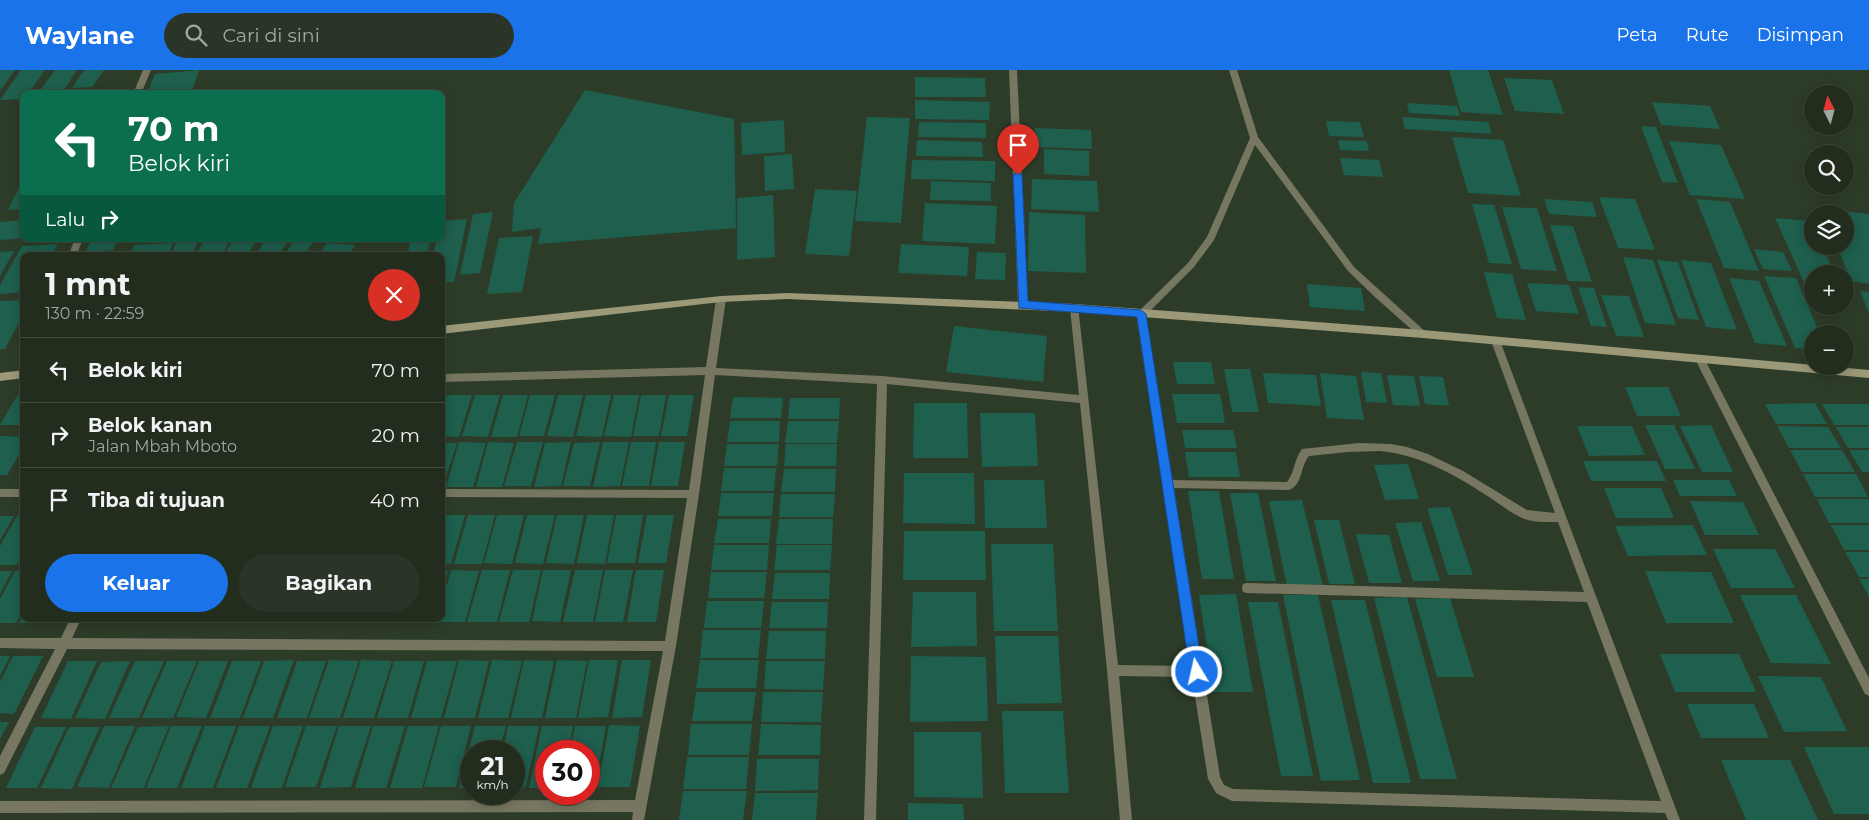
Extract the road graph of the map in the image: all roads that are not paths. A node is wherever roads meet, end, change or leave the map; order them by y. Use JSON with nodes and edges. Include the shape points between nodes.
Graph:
{"nodes":[{"id":1,"x":147,"y":70,"type":"edge"},
{"id":2,"x":1013,"y":70,"type":"edge"},
{"id":3,"x":1233,"y":70,"type":"edge"},
{"id":4,"x":139,"y":90,"type":"edge"},
{"id":5,"x":1254,"y":138,"type":"junction"},
{"id":6,"x":721,"y":299,"type":"junction"},
{"id":7,"x":1023,"y":305,"type":"junction"},
{"id":8,"x":1075,"y":308,"type":"junction"},
{"id":9,"x":1141,"y":314,"type":"junction"},
{"id":10,"x":445,"y":330,"type":"edge"},
{"id":11,"x":1423,"y":334,"type":"junction"},
{"id":12,"x":1496,"y":341,"type":"junction"},
{"id":13,"x":1701,"y":361,"type":"junction"},
{"id":14,"x":709,"y":371,"type":"junction"},
{"id":15,"x":20,"y":374,"type":"edge"},
{"id":16,"x":1869,"y":374,"type":"edge"},
{"id":17,"x":0,"y":377,"type":"edge"},
{"id":18,"x":445,"y":378,"type":"edge"},
{"id":19,"x":882,"y":380,"type":"junction"},
{"id":20,"x":1084,"y":399,"type":"junction"},
{"id":21,"x":1168,"y":484,"type":"junction"},
{"id":22,"x":0,"y":493,"type":"edge"},
{"id":23,"x":20,"y":493,"type":"edge"},
{"id":24,"x":445,"y":493,"type":"edge"},
{"id":25,"x":694,"y":494,"type":"junction"},
{"id":26,"x":1562,"y":518,"type":"junction"},
{"id":27,"x":1247,"y":588,"type":"dead end"},
{"id":28,"x":1591,"y":597,"type":"junction"},
{"id":29,"x":74,"y":622,"type":"edge"},
{"id":30,"x":0,"y":643,"type":"edge"},
{"id":31,"x":64,"y":643,"type":"junction"},
{"id":32,"x":670,"y":646,"type":"junction"},
{"id":33,"x":1113,"y":670,"type":"junction"},
{"id":34,"x":1197,"y":672,"type":"junction"},
{"id":35,"x":1869,"y":690,"type":"edge"},
{"id":36,"x":0,"y":769,"type":"edge"},
{"id":37,"x":640,"y":806,"type":"junction"},
{"id":38,"x":1668,"y":807,"type":"junction"},
{"id":39,"x":0,"y":808,"type":"edge"},
{"id":40,"x":638,"y":820,"type":"edge"},
{"id":41,"x":870,"y":820,"type":"edge"},
{"id":42,"x":1126,"y":820,"type":"edge"},
{"id":43,"x":1674,"y":820,"type":"edge"}],
"edges":[{"from":1,"to":4,"type":"street"},
{"from":2,"to":7,"type":"street"},
{"from":3,"to":5,"type":"street"},
{"from":5,"to":9,"type":"street","via":[[1211,238],[1191,266]]},
{"from":5,"to":11,"type":"street","via":[[1352,268]]},
{"from":6,"to":7,"type":"street","via":[[787,296]]},
{"from":6,"to":10,"type":"street"},
{"from":6,"to":14,"type":"street"},
{"from":7,"to":8,"type":"street"},
{"from":8,"to":9,"type":"street"},
{"from":8,"to":20,"type":"street"},
{"from":9,"to":11,"type":"street"},
{"from":9,"to":21,"type":"street"},
{"from":11,"to":12,"type":"street"},
{"from":12,"to":13,"type":"street"},
{"from":12,"to":26,"type":"street"},
{"from":13,"to":16,"type":"street"},
{"from":13,"to":35,"type":"street"},
{"from":14,"to":18,"type":"street"},
{"from":14,"to":19,"type":"street"},
{"from":14,"to":25,"type":"street"},
{"from":15,"to":17,"type":"street"},
{"from":19,"to":20,"type":"street"},
{"from":19,"to":41,"type":"street"},
{"from":20,"to":33,"type":"street"},
{"from":21,"to":26,"type":"street","via":[[1289,486],[1294,482],[1306,452],[1353,446],[1393,448],[1426,458],[1452,471],[1524,514]]},
{"from":21,"to":34,"type":"street"},
{"from":22,"to":23,"type":"street"},
{"from":24,"to":25,"type":"street"},
{"from":25,"to":32,"type":"street"},
{"from":26,"to":28,"type":"street"},
{"from":27,"to":28,"type":"street"},
{"from":28,"to":38,"type":"street"},
{"from":29,"to":31,"type":"street"},
{"from":30,"to":31,"type":"street"},
{"from":31,"to":32,"type":"street"},
{"from":31,"to":36,"type":"street"},
{"from":32,"to":37,"type":"street"},
{"from":33,"to":34,"type":"street"},
{"from":33,"to":42,"type":"street"},
{"from":34,"to":38,"type":"street","via":[[1214,780],[1220,789],[1232,795]]},
{"from":37,"to":39,"type":"street"},
{"from":37,"to":40,"type":"street"},
{"from":38,"to":43,"type":"street"}]}
